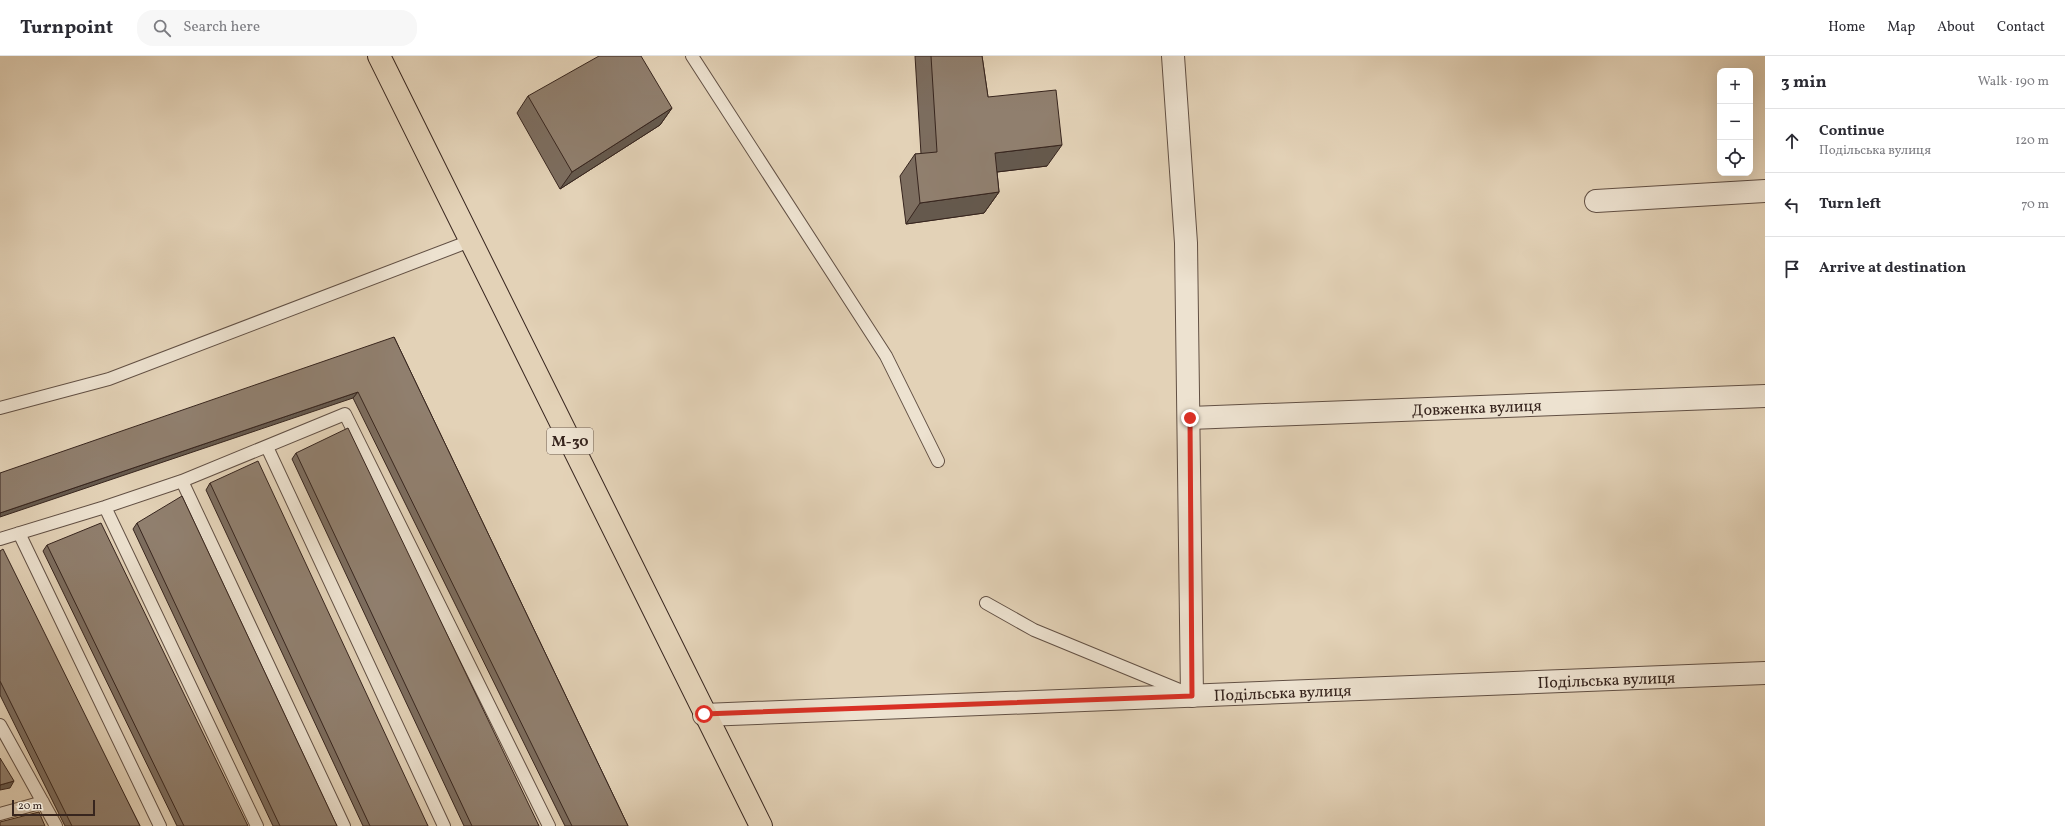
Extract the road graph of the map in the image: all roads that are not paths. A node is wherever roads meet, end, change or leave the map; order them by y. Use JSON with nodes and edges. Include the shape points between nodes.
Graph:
{"nodes":[{"id":1,"x":379,"y":56,"type":"edge"},
{"id":2,"x":692,"y":56,"type":"edge"},
{"id":3,"x":1174,"y":56,"type":"edge"},
{"id":4,"x":1765,"y":191,"type":"edge"},
{"id":5,"x":1596,"y":201,"type":"dead end"},
{"id":6,"x":470,"y":241,"type":"junction"},
{"id":7,"x":1765,"y":396,"type":"edge"},
{"id":8,"x":0,"y":408,"type":"edge"},
{"id":9,"x":1190,"y":418,"type":"junction"},
{"id":10,"x":266,"y":447,"type":"junction"},
{"id":11,"x":938,"y":461,"type":"dead end"},
{"id":12,"x":182,"y":481,"type":"junction"},
{"id":13,"x":106,"y":507,"type":"junction"},
{"id":14,"x":19,"y":533,"type":"junction"},
{"id":15,"x":0,"y":539,"type":"edge"},
{"id":16,"x":986,"y":604,"type":"dead end"},
{"id":17,"x":1765,"y":673,"type":"edge"},
{"id":18,"x":1192,"y":696,"type":"junction"},
{"id":19,"x":704,"y":714,"type":"junction"},
{"id":20,"x":0,"y":726,"type":"edge"},
{"id":21,"x":43,"y":802,"type":"junction"},
{"id":22,"x":0,"y":814,"type":"edge"},
{"id":23,"x":56,"y":826,"type":"edge"},
{"id":24,"x":160,"y":826,"type":"edge"},
{"id":25,"x":257,"y":826,"type":"edge"},
{"id":26,"x":344,"y":826,"type":"edge"},
{"id":27,"x":444,"y":826,"type":"edge"},
{"id":28,"x":549,"y":826,"type":"edge"},
{"id":29,"x":761,"y":826,"type":"edge"}],
"edges":[{"from":1,"to":6,"type":"highway","number":"М-30"},
{"from":2,"to":11,"type":"lane","via":[[886,356]]},
{"from":3,"to":9,"type":"street","via":[[1186,243]]},
{"from":4,"to":5,"type":"street"},
{"from":6,"to":8,"type":"lane","via":[[110,379]]},
{"from":6,"to":19,"type":"highway","number":"М-30"},
{"from":7,"to":9,"type":"street","name":"Довженка вулиця"},
{"from":9,"to":18,"type":"street"},
{"from":10,"to":12,"type":"lane"},
{"from":10,"to":27,"type":"lane"},
{"from":10,"to":28,"type":"lane","via":[[346,414]]},
{"from":12,"to":13,"type":"lane"},
{"from":12,"to":26,"type":"lane"},
{"from":13,"to":14,"type":"lane"},
{"from":13,"to":25,"type":"lane"},
{"from":14,"to":15,"type":"lane"},
{"from":14,"to":24,"type":"lane"},
{"from":16,"to":18,"type":"lane","via":[[1034,630]]},
{"from":17,"to":18,"type":"street","name":"Подільська вулиця"},
{"from":18,"to":19,"type":"street","name":"Подільська вулиця"},
{"from":19,"to":29,"type":"highway","number":"М-30"},
{"from":20,"to":21,"type":"lane"},
{"from":21,"to":22,"type":"lane"},
{"from":21,"to":23,"type":"lane"}]}
